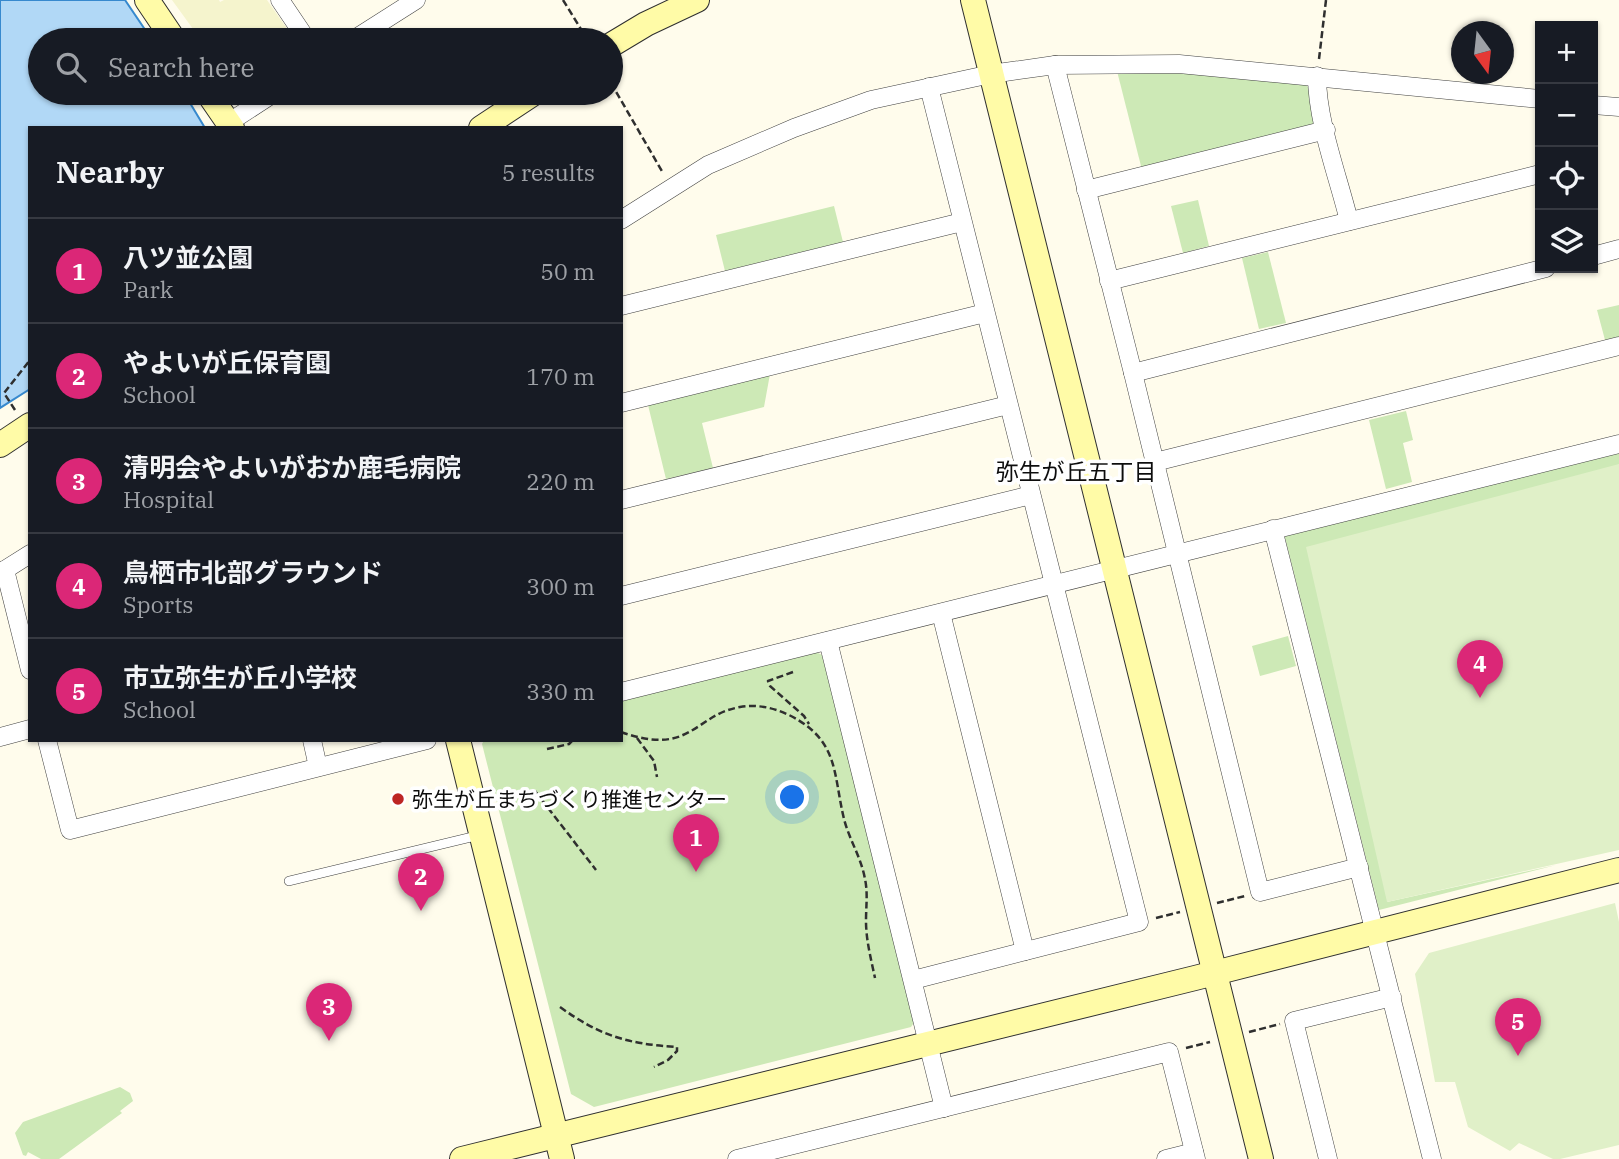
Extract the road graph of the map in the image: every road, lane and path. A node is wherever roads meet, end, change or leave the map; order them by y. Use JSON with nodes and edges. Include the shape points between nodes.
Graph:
{"nodes":[{"id":1,"x":147,"y":0,"type":"edge"},
{"id":2,"x":280,"y":0,"type":"edge"},
{"id":3,"x":416,"y":0,"type":"edge"},
{"id":4,"x":564,"y":0,"type":"edge"},
{"id":5,"x":697,"y":0,"type":"edge"},
{"id":6,"x":973,"y":0,"type":"edge"},
{"id":7,"x":1326,"y":0,"type":"edge"},
{"id":8,"x":166,"y":28,"type":"edge"},
{"id":9,"x":299,"y":28,"type":"edge"},
{"id":10,"x":373,"y":28,"type":"edge"},
{"id":11,"x":580,"y":28,"type":"edge"},
{"id":12,"x":623,"y":37,"type":"edge"},
{"id":13,"x":1055,"y":65,"type":"junction"},
{"id":14,"x":990,"y":74,"type":"junction"},
{"id":15,"x":1317,"y":76,"type":"junction"},
{"id":16,"x":929,"y":87,"type":"junction"},
{"id":17,"x":1535,"y":98,"type":"edge"},
{"id":18,"x":216,"y":105,"type":"edge"},
{"id":19,"x":258,"y":105,"type":"edge"},
{"id":20,"x":516,"y":105,"type":"edge"},
{"id":21,"x":623,"y":105,"type":"edge"},
{"id":22,"x":1598,"y":105,"type":"edge"},
{"id":23,"x":1619,"y":107,"type":"edge"},
{"id":24,"x":230,"y":125,"type":"edge"},
{"id":25,"x":484,"y":126,"type":"edge"},
{"id":26,"x":1326,"y":130,"type":"junction"},
{"id":27,"x":1535,"y":175,"type":"edge"},
{"id":28,"x":672,"y":188,"type":"junction"},
{"id":29,"x":1086,"y":190,"type":"junction"},
{"id":30,"x":623,"y":219,"type":"edge"},
{"id":31,"x":1349,"y":221,"type":"junction"},
{"id":32,"x":962,"y":222,"type":"junction"},
{"id":33,"x":1619,"y":249,"type":"edge"},
{"id":34,"x":1598,"y":255,"type":"edge"},
{"id":35,"x":1535,"y":271,"type":"edge"},
{"id":36,"x":1109,"y":281,"type":"junction"},
{"id":37,"x":623,"y":306,"type":"edge"},
{"id":38,"x":985,"y":313,"type":"junction"},
{"id":39,"x":1619,"y":346,"type":"edge"},
{"id":40,"x":28,"y":362,"type":"edge"},
{"id":41,"x":1133,"y":373,"type":"junction"},
{"id":42,"x":2,"y":394,"type":"edge"},
{"id":43,"x":623,"y":403,"type":"edge"},
{"id":44,"x":1008,"y":405,"type":"junction"},
{"id":45,"x":22,"y":417,"type":"edge"},
{"id":46,"x":1619,"y":444,"type":"edge"},
{"id":47,"x":0,"y":445,"type":"edge"},
{"id":48,"x":1155,"y":462,"type":"junction"},
{"id":49,"x":1031,"y":495,"type":"junction"},
{"id":50,"x":623,"y":500,"type":"edge"},
{"id":51,"x":1273,"y":529,"type":"junction"},
{"id":52,"x":1177,"y":554,"type":"junction"},
{"id":53,"x":28,"y":555,"type":"edge"},
{"id":54,"x":1116,"y":570,"type":"junction"},
{"id":55,"x":2,"y":572,"type":"edge"},
{"id":56,"x":1053,"y":586,"type":"junction"},
{"id":57,"x":623,"y":596,"type":"edge"},
{"id":58,"x":941,"y":614,"type":"junction"},
{"id":59,"x":24,"y":619,"type":"edge"},
{"id":60,"x":828,"y":641,"type":"junction"},
{"id":61,"x":28,"y":653,"type":"edge"},
{"id":62,"x":793,"y":672,"type":"dead end"},
{"id":63,"x":623,"y":692,"type":"edge"},
{"id":64,"x":811,"y":727,"type":"junction"},
{"id":65,"x":28,"y":730,"type":"edge"},
{"id":66,"x":623,"y":733,"type":"edge"},
{"id":67,"x":0,"y":737,"type":"edge"},
{"id":68,"x":637,"y":738,"type":"junction"},
{"id":69,"x":48,"y":742,"type":"edge"},
{"id":70,"x":312,"y":742,"type":"edge"},
{"id":71,"x":419,"y":742,"type":"edge"},
{"id":72,"x":458,"y":742,"type":"edge"},
{"id":73,"x":571,"y":742,"type":"edge"},
{"id":74,"x":547,"y":749,"type":"dead end"},
{"id":75,"x":318,"y":768,"type":"junction"},
{"id":76,"x":657,"y":778,"type":"dead end"},
{"id":77,"x":535,"y":791,"type":"dead end"},
{"id":78,"x":481,"y":834,"type":"junction"},
{"id":79,"x":1359,"y":867,"type":"junction"},
{"id":80,"x":596,"y":870,"type":"dead end"},
{"id":81,"x":1619,"y":870,"type":"edge"},
{"id":82,"x":289,"y":881,"type":"dead end"},
{"id":83,"x":1376,"y":932,"type":"junction"},
{"id":84,"x":1025,"y":951,"type":"junction"},
{"id":85,"x":1215,"y":973,"type":"junction"},
{"id":86,"x":875,"y":978,"type":"dead end"},
{"id":87,"x":912,"y":980,"type":"junction"},
{"id":88,"x":1392,"y":996,"type":"junction"},
{"id":89,"x":560,"y":1007,"type":"dead end"},
{"id":90,"x":1294,"y":1021,"type":"junction"},
{"id":91,"x":1242,"y":1034,"type":"dead end"},
{"id":92,"x":1222,"y":1039,"type":"dead end"},
{"id":93,"x":929,"y":1044,"type":"junction"},
{"id":94,"x":1169,"y":1052,"type":"junction"},
{"id":95,"x":654,"y":1067,"type":"dead end"},
{"id":96,"x":944,"y":1108,"type":"junction"},
{"id":97,"x":559,"y":1147,"type":"edge"},
{"id":98,"x":1195,"y":1155,"type":"edge"},
{"id":99,"x":462,"y":1159,"type":"edge"},
{"id":100,"x":737,"y":1159,"type":"edge"},
{"id":101,"x":1166,"y":1159,"type":"edge"},
{"id":102,"x":1261,"y":1159,"type":"edge"},
{"id":103,"x":1328,"y":1159,"type":"edge"},
{"id":104,"x":1432,"y":1159,"type":"edge"}],
"edges":[{"from":1,"to":8,"type":"street"},
{"from":2,"to":9,"type":"street"},
{"from":3,"to":10,"type":"street"},
{"from":4,"to":11,"type":"path"},
{"from":5,"to":12,"type":"street"},
{"from":6,"to":14,"type":"street"},
{"from":7,"to":15,"type":"path"},
{"from":13,"to":14,"type":"street"},
{"from":13,"to":15,"type":"street","via":[[1180,64]]},
{"from":13,"to":29,"type":"street"},
{"from":14,"to":16,"type":"street"},
{"from":14,"to":54,"type":"street"},
{"from":15,"to":17,"type":"street"},
{"from":15,"to":26,"type":"street"},
{"from":16,"to":28,"type":"street","via":[[871,100],[794,128],[708,165]]},
{"from":16,"to":32,"type":"street"},
{"from":18,"to":24,"type":"street"},
{"from":19,"to":24,"type":"street"},
{"from":20,"to":25,"type":"street"},
{"from":21,"to":28,"type":"path"},
{"from":22,"to":23,"type":"street"},
{"from":26,"to":29,"type":"street"},
{"from":26,"to":31,"type":"street"},
{"from":27,"to":31,"type":"street"},
{"from":28,"to":30,"type":"street"},
{"from":29,"to":36,"type":"street"},
{"from":31,"to":36,"type":"street"},
{"from":32,"to":37,"type":"street"},
{"from":32,"to":38,"type":"street"},
{"from":33,"to":34,"type":"street"},
{"from":35,"to":41,"type":"street"},
{"from":36,"to":41,"type":"street"},
{"from":38,"to":43,"type":"street"},
{"from":38,"to":44,"type":"street"},
{"from":39,"to":48,"type":"street"},
{"from":40,"to":42,"type":"path"},
{"from":41,"to":48,"type":"street"},
{"from":42,"to":45,"type":"path"},
{"from":44,"to":49,"type":"street"},
{"from":44,"to":50,"type":"street"},
{"from":45,"to":47,"type":"street"},
{"from":46,"to":51,"type":"street"},
{"from":48,"to":52,"type":"street"},
{"from":49,"to":56,"type":"street"},
{"from":49,"to":57,"type":"street"},
{"from":51,"to":52,"type":"street"},
{"from":51,"to":79,"type":"street"},
{"from":52,"to":54,"type":"street"},
{"from":52,"to":79,"type":"street","via":[[1260,892]]},
{"from":53,"to":55,"type":"street"},
{"from":54,"to":56,"type":"street"},
{"from":54,"to":85,"type":"street"},
{"from":55,"to":59,"type":"street"},
{"from":56,"to":58,"type":"street"},
{"from":56,"to":84,"type":"street","via":[[1139,922]]},
{"from":58,"to":60,"type":"street"},
{"from":58,"to":84,"type":"street"},
{"from":59,"to":61,"type":"street"},
{"from":60,"to":63,"type":"street"},
{"from":60,"to":87,"type":"street"},
{"from":62,"to":64,"type":"path","via":[[768,681]]},
{"from":64,"to":68,"type":"path","via":[[775,709],[742,706],[710,717],[669,740]]},
{"from":64,"to":86,"type":"path","via":[[830,754],[846,826],[860,857]]},
{"from":65,"to":67,"type":"street"},
{"from":66,"to":68,"type":"path"},
{"from":68,"to":76,"type":"path","via":[[653,761]]},
{"from":69,"to":75,"type":"street","via":[[70,830]]},
{"from":70,"to":75,"type":"street"},
{"from":71,"to":75,"type":"street"},
{"from":72,"to":78,"type":"street"},
{"from":73,"to":74,"type":"path"},
{"from":77,"to":80,"type":"path"},
{"from":78,"to":82,"type":"lane"},
{"from":78,"to":97,"type":"street"},
{"from":79,"to":83,"type":"street"},
{"from":81,"to":83,"type":"street"},
{"from":83,"to":85,"type":"street"},
{"from":83,"to":88,"type":"street"},
{"from":84,"to":87,"type":"street"},
{"from":85,"to":93,"type":"street"},
{"from":85,"to":102,"type":"street"},
{"from":87,"to":93,"type":"street"},
{"from":88,"to":90,"type":"street"},
{"from":88,"to":104,"type":"street"},
{"from":89,"to":95,"type":"path","via":[[598,1032],[624,1042],[677,1047],[668,1060]]},
{"from":90,"to":91,"type":"path"},
{"from":90,"to":103,"type":"street"},
{"from":92,"to":94,"type":"path"},
{"from":93,"to":96,"type":"street"},
{"from":93,"to":97,"type":"street"},
{"from":94,"to":96,"type":"street"},
{"from":94,"to":98,"type":"street"},
{"from":96,"to":100,"type":"street"},
{"from":97,"to":99,"type":"street"},
{"from":98,"to":101,"type":"street"}]}
